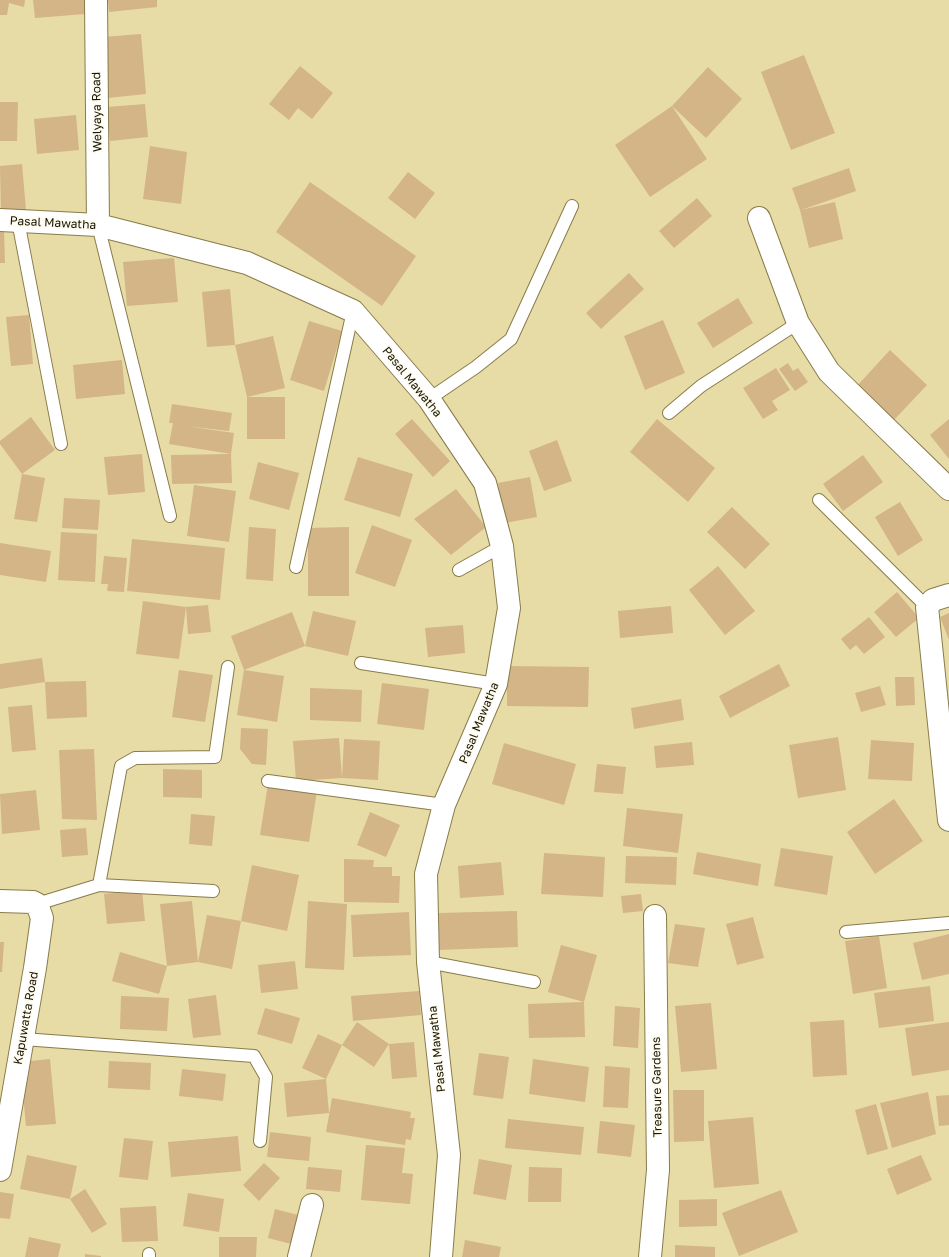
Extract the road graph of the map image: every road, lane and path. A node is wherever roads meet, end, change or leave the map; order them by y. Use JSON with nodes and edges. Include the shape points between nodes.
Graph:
{"nodes":[{"id":1,"x":96,"y":0,"type":"edge"},
{"id":2,"x":572,"y":206,"type":"dead end"},
{"id":3,"x":759,"y":218,"type":"dead end"},
{"id":4,"x":9,"y":220,"type":"edge"},
{"id":5,"x":98,"y":225,"type":"junction"},
{"id":6,"x":353,"y":311,"type":"junction"},
{"id":7,"x":798,"y":323,"type":"junction"},
{"id":8,"x":429,"y":399,"type":"junction"},
{"id":9,"x":669,"y":413,"type":"dead end"},
{"id":10,"x":61,"y":444,"type":"dead end"},
{"id":11,"x":949,"y":489,"type":"edge"},
{"id":12,"x":819,"y":500,"type":"dead end"},
{"id":13,"x":170,"y":516,"type":"dead end"},
{"id":14,"x":502,"y":546,"type":"junction"},
{"id":15,"x":296,"y":567,"type":"dead end"},
{"id":16,"x":459,"y":570,"type":"dead end"},
{"id":17,"x":949,"y":595,"type":"edge"},
{"id":18,"x":927,"y":607,"type":"junction"},
{"id":19,"x":361,"y":663,"type":"dead end"},
{"id":20,"x":228,"y":667,"type":"dead end"},
{"id":21,"x":496,"y":684,"type":"junction"},
{"id":22,"x":268,"y":781,"type":"dead end"},
{"id":23,"x":444,"y":805,"type":"junction"},
{"id":24,"x":949,"y":820,"type":"edge"},
{"id":25,"x":99,"y":885,"type":"junction"},
{"id":26,"x":213,"y":891,"type":"dead end"},
{"id":27,"x":0,"y":900,"type":"edge"},
{"id":28,"x":37,"y":904,"type":"junction"},
{"id":29,"x":655,"y":916,"type":"dead end"},
{"id":30,"x":949,"y":923,"type":"edge"},
{"id":31,"x":846,"y":932,"type":"dead end"},
{"id":32,"x":428,"y":962,"type":"junction"},
{"id":33,"x":534,"y":982,"type":"dead end"},
{"id":34,"x":23,"y":1039,"type":"junction"},
{"id":35,"x":260,"y":1141,"type":"dead end"},
{"id":36,"x":0,"y":1170,"type":"edge"},
{"id":37,"x":312,"y":1205,"type":"dead end"},
{"id":38,"x":299,"y":1257,"type":"edge"},
{"id":39,"x":441,"y":1257,"type":"edge"},
{"id":40,"x":650,"y":1257,"type":"edge"}],
"edges":[{"from":1,"to":5,"type":"street","name":"Welyaya Road"},
{"from":2,"to":8,"type":"lane","via":[[511,339]]},
{"from":3,"to":7,"type":"street"},
{"from":4,"to":5,"type":"street","name":"Pasal Mawatha"},
{"from":4,"to":10,"type":"lane"},
{"from":5,"to":6,"type":"street","name":"Pasal Mawatha","via":[[248,263]]},
{"from":5,"to":13,"type":"lane"},
{"from":6,"to":8,"type":"street","name":"Pasal Mawatha"},
{"from":6,"to":15,"type":"lane"},
{"from":7,"to":9,"type":"lane","via":[[701,386]]},
{"from":7,"to":11,"type":"street","via":[[829,372]]},
{"from":8,"to":14,"type":"street","name":"Pasal Mawatha","via":[[485,483]]},
{"from":12,"to":18,"type":"lane"},
{"from":14,"to":16,"type":"lane"},
{"from":14,"to":21,"type":"street","name":"Pasal Mawatha","via":[[508,608]]},
{"from":17,"to":18,"type":"street","via":[[932,600]]},
{"from":18,"to":24,"type":"street"},
{"from":19,"to":21,"type":"lane"},
{"from":20,"to":25,"type":"lane","via":[[215,757],[135,758],[121,766]]},
{"from":21,"to":23,"type":"street","name":"Pasal Mawatha"},
{"from":22,"to":23,"type":"lane"},
{"from":23,"to":32,"type":"street","name":"Pasal Mawatha","via":[[426,874]]},
{"from":25,"to":26,"type":"lane"},
{"from":25,"to":28,"type":"lane"},
{"from":27,"to":28,"type":"street"},
{"from":28,"to":34,"type":"street","name":"Kapuwatta Road","via":[[42,918]]},
{"from":29,"to":40,"type":"street","name":"Treasure Gardens","via":[[658,1170]]},
{"from":30,"to":31,"type":"lane"},
{"from":32,"to":33,"type":"lane"},
{"from":32,"to":39,"type":"street","name":"Pasal Mawatha","via":[[449,1155]]},
{"from":34,"to":35,"type":"lane","via":[[254,1056],[266,1077]]},
{"from":34,"to":36,"type":"street","name":"Kapuwatta Road"},
{"from":37,"to":38,"type":"street"}]}
